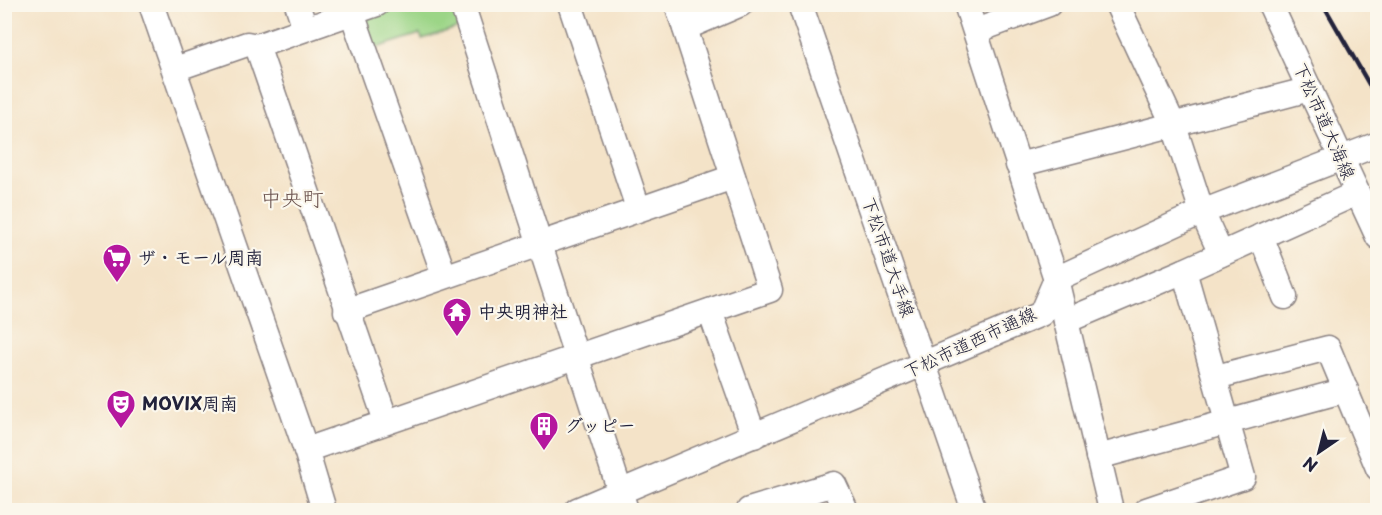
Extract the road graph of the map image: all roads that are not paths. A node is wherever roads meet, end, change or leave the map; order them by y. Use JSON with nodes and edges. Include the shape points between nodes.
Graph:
{"nodes":[{"id":1,"x":151,"y":4,"type":"edge"},
{"id":2,"x":297,"y":4,"type":"edge"},
{"id":3,"x":377,"y":4,"type":"edge"},
{"id":4,"x":462,"y":4,"type":"edge"},
{"id":5,"x":570,"y":4,"type":"edge"},
{"id":6,"x":677,"y":4,"type":"edge"},
{"id":7,"x":741,"y":4,"type":"edge"},
{"id":8,"x":800,"y":4,"type":"edge"},
{"id":9,"x":966,"y":4,"type":"edge"},
{"id":10,"x":1049,"y":4,"type":"edge"},
{"id":11,"x":1117,"y":4,"type":"edge"},
{"id":12,"x":1270,"y":4,"type":"edge"},
{"id":13,"x":352,"y":13,"type":"junction"},
{"id":14,"x":305,"y":28,"type":"junction"},
{"id":15,"x":685,"y":28,"type":"junction"},
{"id":16,"x":976,"y":31,"type":"junction"},
{"id":17,"x":257,"y":46,"type":"junction"},
{"id":18,"x":175,"y":69,"type":"junction"},
{"id":19,"x":1310,"y":89,"type":"junction"},
{"id":20,"x":1174,"y":126,"type":"junction"},
{"id":21,"x":1377,"y":144,"type":"edge"},
{"id":22,"x":1340,"y":157,"type":"junction"},
{"id":23,"x":1018,"y":165,"type":"junction"},
{"id":24,"x":733,"y":177,"type":"junction"},
{"id":25,"x":1357,"y":193,"type":"junction"},
{"id":26,"x":638,"y":208,"type":"junction"},
{"id":27,"x":1202,"y":212,"type":"junction"},
{"id":28,"x":1261,"y":236,"type":"junction"},
{"id":29,"x":1377,"y":237,"type":"edge"},
{"id":30,"x":541,"y":243,"type":"junction"},
{"id":31,"x":1221,"y":254,"type":"junction"},
{"id":32,"x":1185,"y":271,"type":"junction"},
{"id":33,"x":444,"y":274,"type":"junction"},
{"id":34,"x":1056,"y":279,"type":"junction"},
{"id":35,"x":1285,"y":297,"type":"dead end"},
{"id":36,"x":346,"y":310,"type":"junction"},
{"id":37,"x":710,"y":311,"type":"junction"},
{"id":38,"x":1066,"y":321,"type":"junction"},
{"id":39,"x":575,"y":355,"type":"junction"},
{"id":40,"x":926,"y":365,"type":"junction"},
{"id":41,"x":1216,"y":377,"type":"junction"},
{"id":42,"x":1346,"y":390,"type":"junction"},
{"id":43,"x":1228,"y":420,"type":"junction"},
{"id":44,"x":386,"y":421,"type":"junction"},
{"id":45,"x":754,"y":436,"type":"junction"},
{"id":46,"x":306,"y":450,"type":"junction"},
{"id":47,"x":1098,"y":457,"type":"junction"},
{"id":48,"x":1377,"y":468,"type":"edge"},
{"id":49,"x":623,"y":502,"type":"edge"},
{"id":50,"x":324,"y":510,"type":"edge"},
{"id":51,"x":577,"y":510,"type":"edge"},
{"id":52,"x":749,"y":510,"type":"edge"},
{"id":53,"x":846,"y":510,"type":"edge"},
{"id":54,"x":974,"y":510,"type":"edge"},
{"id":55,"x":1111,"y":510,"type":"edge"},
{"id":56,"x":1146,"y":510,"type":"edge"}],
"edges":[{"from":1,"to":18,"type":"street"},
{"from":2,"to":14,"type":"street"},
{"from":3,"to":13,"type":"street"},
{"from":4,"to":30,"type":"street"},
{"from":5,"to":26,"type":"street"},
{"from":6,"to":15,"type":"street"},
{"from":7,"to":15,"type":"street"},
{"from":8,"to":40,"type":"street","name":"下松市道大手線"},
{"from":9,"to":16,"type":"street"},
{"from":10,"to":16,"type":"street"},
{"from":11,"to":20,"type":"street"},
{"from":12,"to":19,"type":"street","name":"下松市道大海線"},
{"from":13,"to":14,"type":"street"},
{"from":13,"to":33,"type":"street"},
{"from":14,"to":17,"type":"street"},
{"from":15,"to":24,"type":"street"},
{"from":16,"to":23,"type":"street"},
{"from":17,"to":18,"type":"street","via":[[248,44]]},
{"from":17,"to":36,"type":"street"},
{"from":18,"to":46,"type":"street"},
{"from":19,"to":20,"type":"street"},
{"from":19,"to":22,"type":"street","name":"下松市道大海線"},
{"from":20,"to":23,"type":"street"},
{"from":20,"to":27,"type":"street"},
{"from":21,"to":22,"type":"street"},
{"from":22,"to":25,"type":"street","name":"下松市道大海線"},
{"from":22,"to":27,"type":"street"},
{"from":23,"to":34,"type":"street"},
{"from":24,"to":26,"type":"street"},
{"from":24,"to":37,"type":"street","via":[[770,290]]},
{"from":25,"to":28,"type":"street"},
{"from":25,"to":29,"type":"street","name":"下松市道大海線"},
{"from":26,"to":30,"type":"street"},
{"from":27,"to":31,"type":"street"},
{"from":27,"to":34,"type":"street"},
{"from":28,"to":31,"type":"street"},
{"from":28,"to":35,"type":"street"},
{"from":30,"to":33,"type":"street"},
{"from":30,"to":39,"type":"street"},
{"from":31,"to":32,"type":"street"},
{"from":32,"to":38,"type":"street"},
{"from":32,"to":41,"type":"street"},
{"from":33,"to":36,"type":"street"},
{"from":34,"to":38,"type":"street"},
{"from":34,"to":40,"type":"street","name":"下松市道西市通線","via":[[1041,314]]},
{"from":36,"to":44,"type":"street"},
{"from":37,"to":39,"type":"street"},
{"from":37,"to":45,"type":"street"},
{"from":38,"to":47,"type":"street"},
{"from":39,"to":44,"type":"street"},
{"from":39,"to":49,"type":"street"},
{"from":40,"to":45,"type":"street","name":"下松市道西市通線"},
{"from":40,"to":54,"type":"street","name":"下松市道大手線"},
{"from":41,"to":42,"type":"street","via":[[1328,348]]},
{"from":41,"to":43,"type":"street"},
{"from":42,"to":43,"type":"street"},
{"from":42,"to":48,"type":"street"},
{"from":43,"to":47,"type":"street"},
{"from":43,"to":56,"type":"street","via":[[1243,477]]},
{"from":44,"to":46,"type":"street"},
{"from":45,"to":49,"type":"street","name":"下松市道西市通線"},
{"from":46,"to":50,"type":"street"},
{"from":47,"to":55,"type":"street"},
{"from":49,"to":51,"type":"street","name":"下松市道西市通線"},
{"from":52,"to":53,"type":"street","via":[[834,484]]}]}
